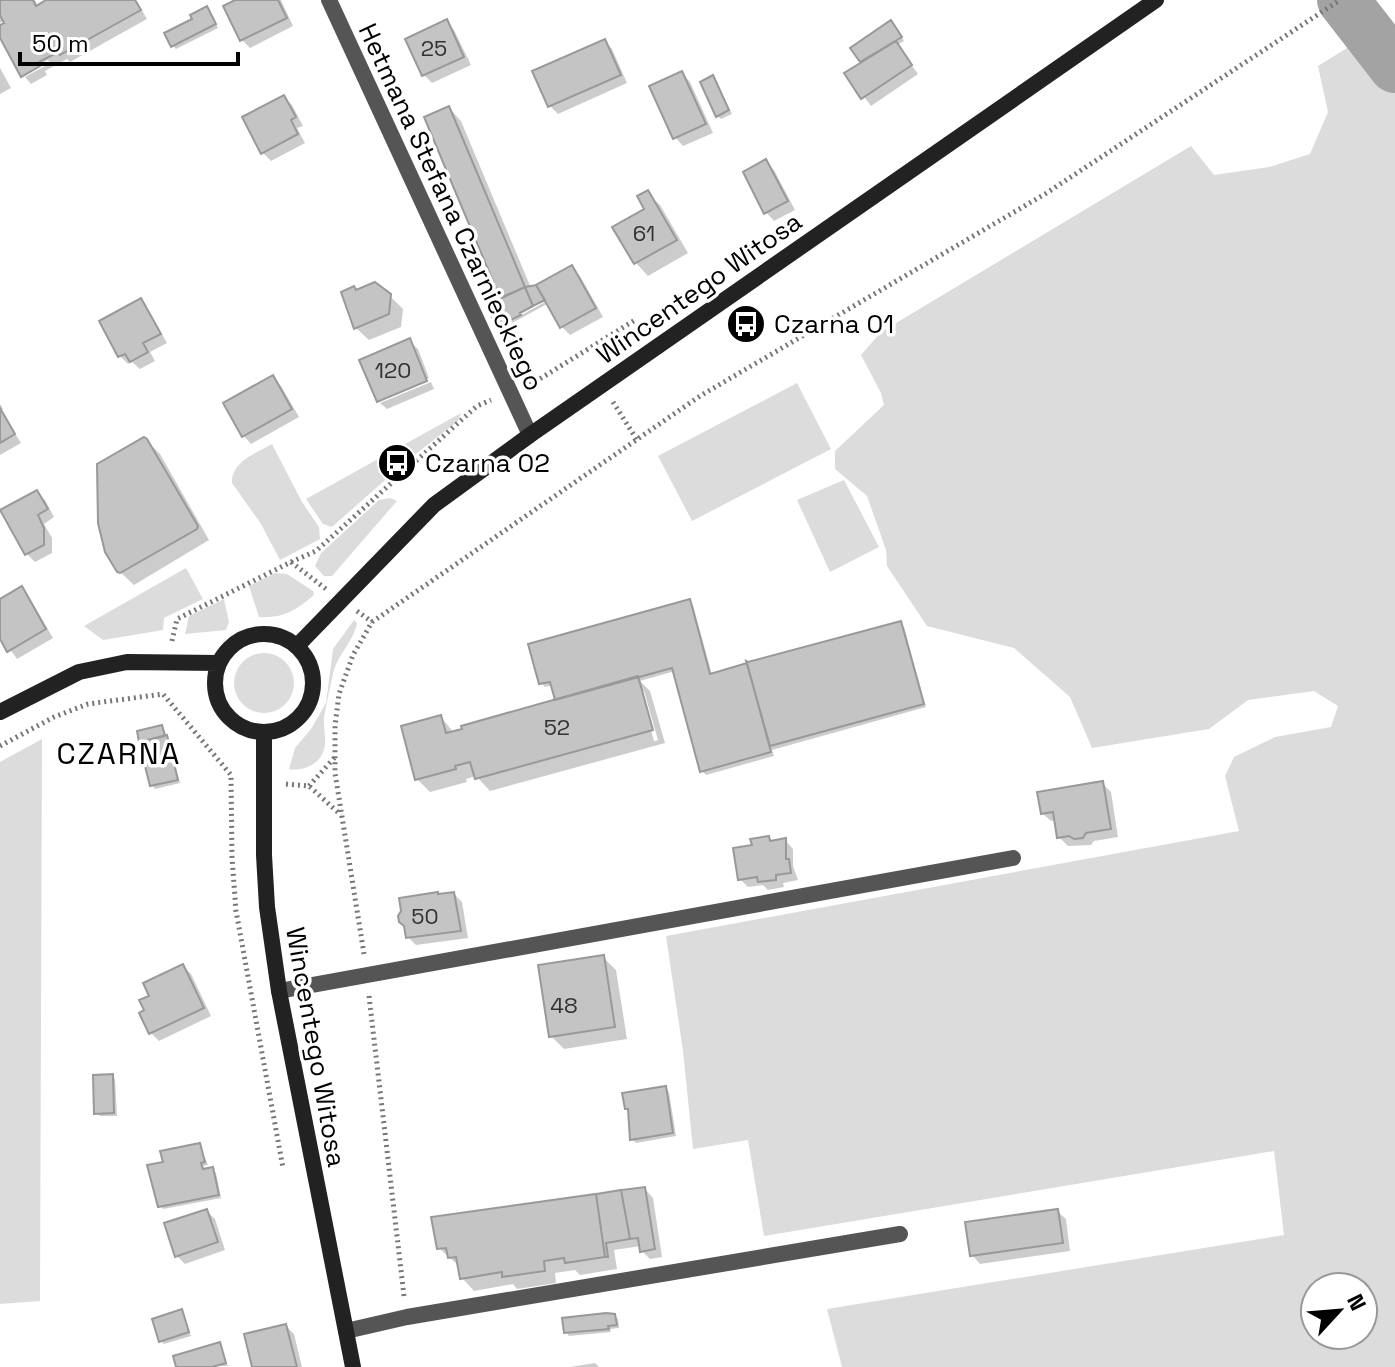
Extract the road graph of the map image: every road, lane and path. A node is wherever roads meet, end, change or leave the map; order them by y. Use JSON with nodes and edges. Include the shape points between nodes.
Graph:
{"nodes":[{"id":1,"x":329,"y":0,"type":"edge"},
{"id":2,"x":1156,"y":0,"type":"edge"},
{"id":3,"x":1340,"y":0,"type":"edge"},
{"id":4,"x":635,"y":320,"type":"dead end"},
{"id":5,"x":511,"y":392,"type":"junction"},
{"id":6,"x":530,"y":435,"type":"junction"},
{"id":7,"x":291,"y":562,"type":"junction"},
{"id":8,"x":342,"y":601,"type":"junction"},
{"id":9,"x":372,"y":622,"type":"junction"},
{"id":10,"x":297,"y":646,"type":"junction"},
{"id":11,"x":167,"y":662,"type":"junction"},
{"id":12,"x":219,"y":663,"type":"junction"},
{"id":13,"x":163,"y":694,"type":"junction"},
{"id":14,"x":0,"y":712,"type":"edge"},
{"id":15,"x":264,"y":733,"type":"junction"},
{"id":16,"x":0,"y":746,"type":"edge"},
{"id":17,"x":336,"y":756,"type":"junction"},
{"id":18,"x":266,"y":783,"type":"junction"},
{"id":19,"x":232,"y":785,"type":"junction"},
{"id":20,"x":309,"y":786,"type":"junction"},
{"id":21,"x":342,"y":815,"type":"junction"},
{"id":22,"x":1013,"y":858,"type":"dead end"},
{"id":23,"x":367,"y":974,"type":"junction"},
{"id":24,"x":279,"y":991,"type":"junction"},
{"id":25,"x":283,"y":1168,"type":"dead end"},
{"id":26,"x":900,"y":1234,"type":"dead end"},
{"id":27,"x":407,"y":1317,"type":"junction"},
{"id":28,"x":346,"y":1331,"type":"junction"},
{"id":29,"x":353,"y":1367,"type":"edge"}],
"edges":[{"from":1,"to":5,"type":"street","name":"Hetmana Stefana Czarnieckiego"},
{"from":2,"to":6,"type":"main road","name":"Wincentego Witosa"},
{"from":3,"to":9,"type":"path","via":[[1045,194],[700,396]]},
{"from":4,"to":5,"type":"path","via":[[538,382]]},
{"from":5,"to":6,"type":"street","name":"Hetmana Stefana Czarnieckiego"},
{"from":5,"to":7,"type":"path","via":[[477,406],[316,551]]},
{"from":6,"to":8,"type":"main road","name":"Wincentego Witosa","via":[[434,505]]},
{"from":7,"to":8,"type":"path"},
{"from":7,"to":11,"type":"path","via":[[177,619]]},
{"from":8,"to":9,"type":"path"},
{"from":8,"to":10,"type":"main road","name":"Wincentego Witosa"},
{"from":9,"to":17,"type":"path","via":[[339,694]]},
{"from":10,"to":12,"type":"main road","via":[[269,634],[253,635],[227,650]]},
{"from":10,"to":15,"type":"main road","via":[[307,660],[313,692],[296,721]]},
{"from":11,"to":12,"type":"main road"},
{"from":11,"to":13,"type":"path"},
{"from":11,"to":14,"type":"main road","via":[[127,662],[79,672]]},
{"from":12,"to":15,"type":"main road","via":[[215,687],[223,710],[248,730]]},
{"from":13,"to":16,"type":"path","via":[[88,704]]},
{"from":13,"to":19,"type":"path","via":[[231,775]]},
{"from":15,"to":18,"type":"main road","name":"Wincentego Witosa"},
{"from":17,"to":20,"type":"path"},
{"from":17,"to":21,"type":"path"},
{"from":18,"to":19,"type":"path"},
{"from":18,"to":20,"type":"path"},
{"from":18,"to":24,"type":"main road","name":"Wincentego Witosa","via":[[267,907]]},
{"from":19,"to":25,"type":"path","via":[[236,911]]},
{"from":20,"to":21,"type":"path"},
{"from":21,"to":23,"type":"path"},
{"from":22,"to":23,"type":"street"},
{"from":23,"to":24,"type":"street"},
{"from":23,"to":27,"type":"path"},
{"from":24,"to":28,"type":"main road","name":"Wincentego Witosa"},
{"from":26,"to":27,"type":"street"},
{"from":27,"to":28,"type":"street"},
{"from":28,"to":29,"type":"main road","name":"Wincentego Witosa"}]}
